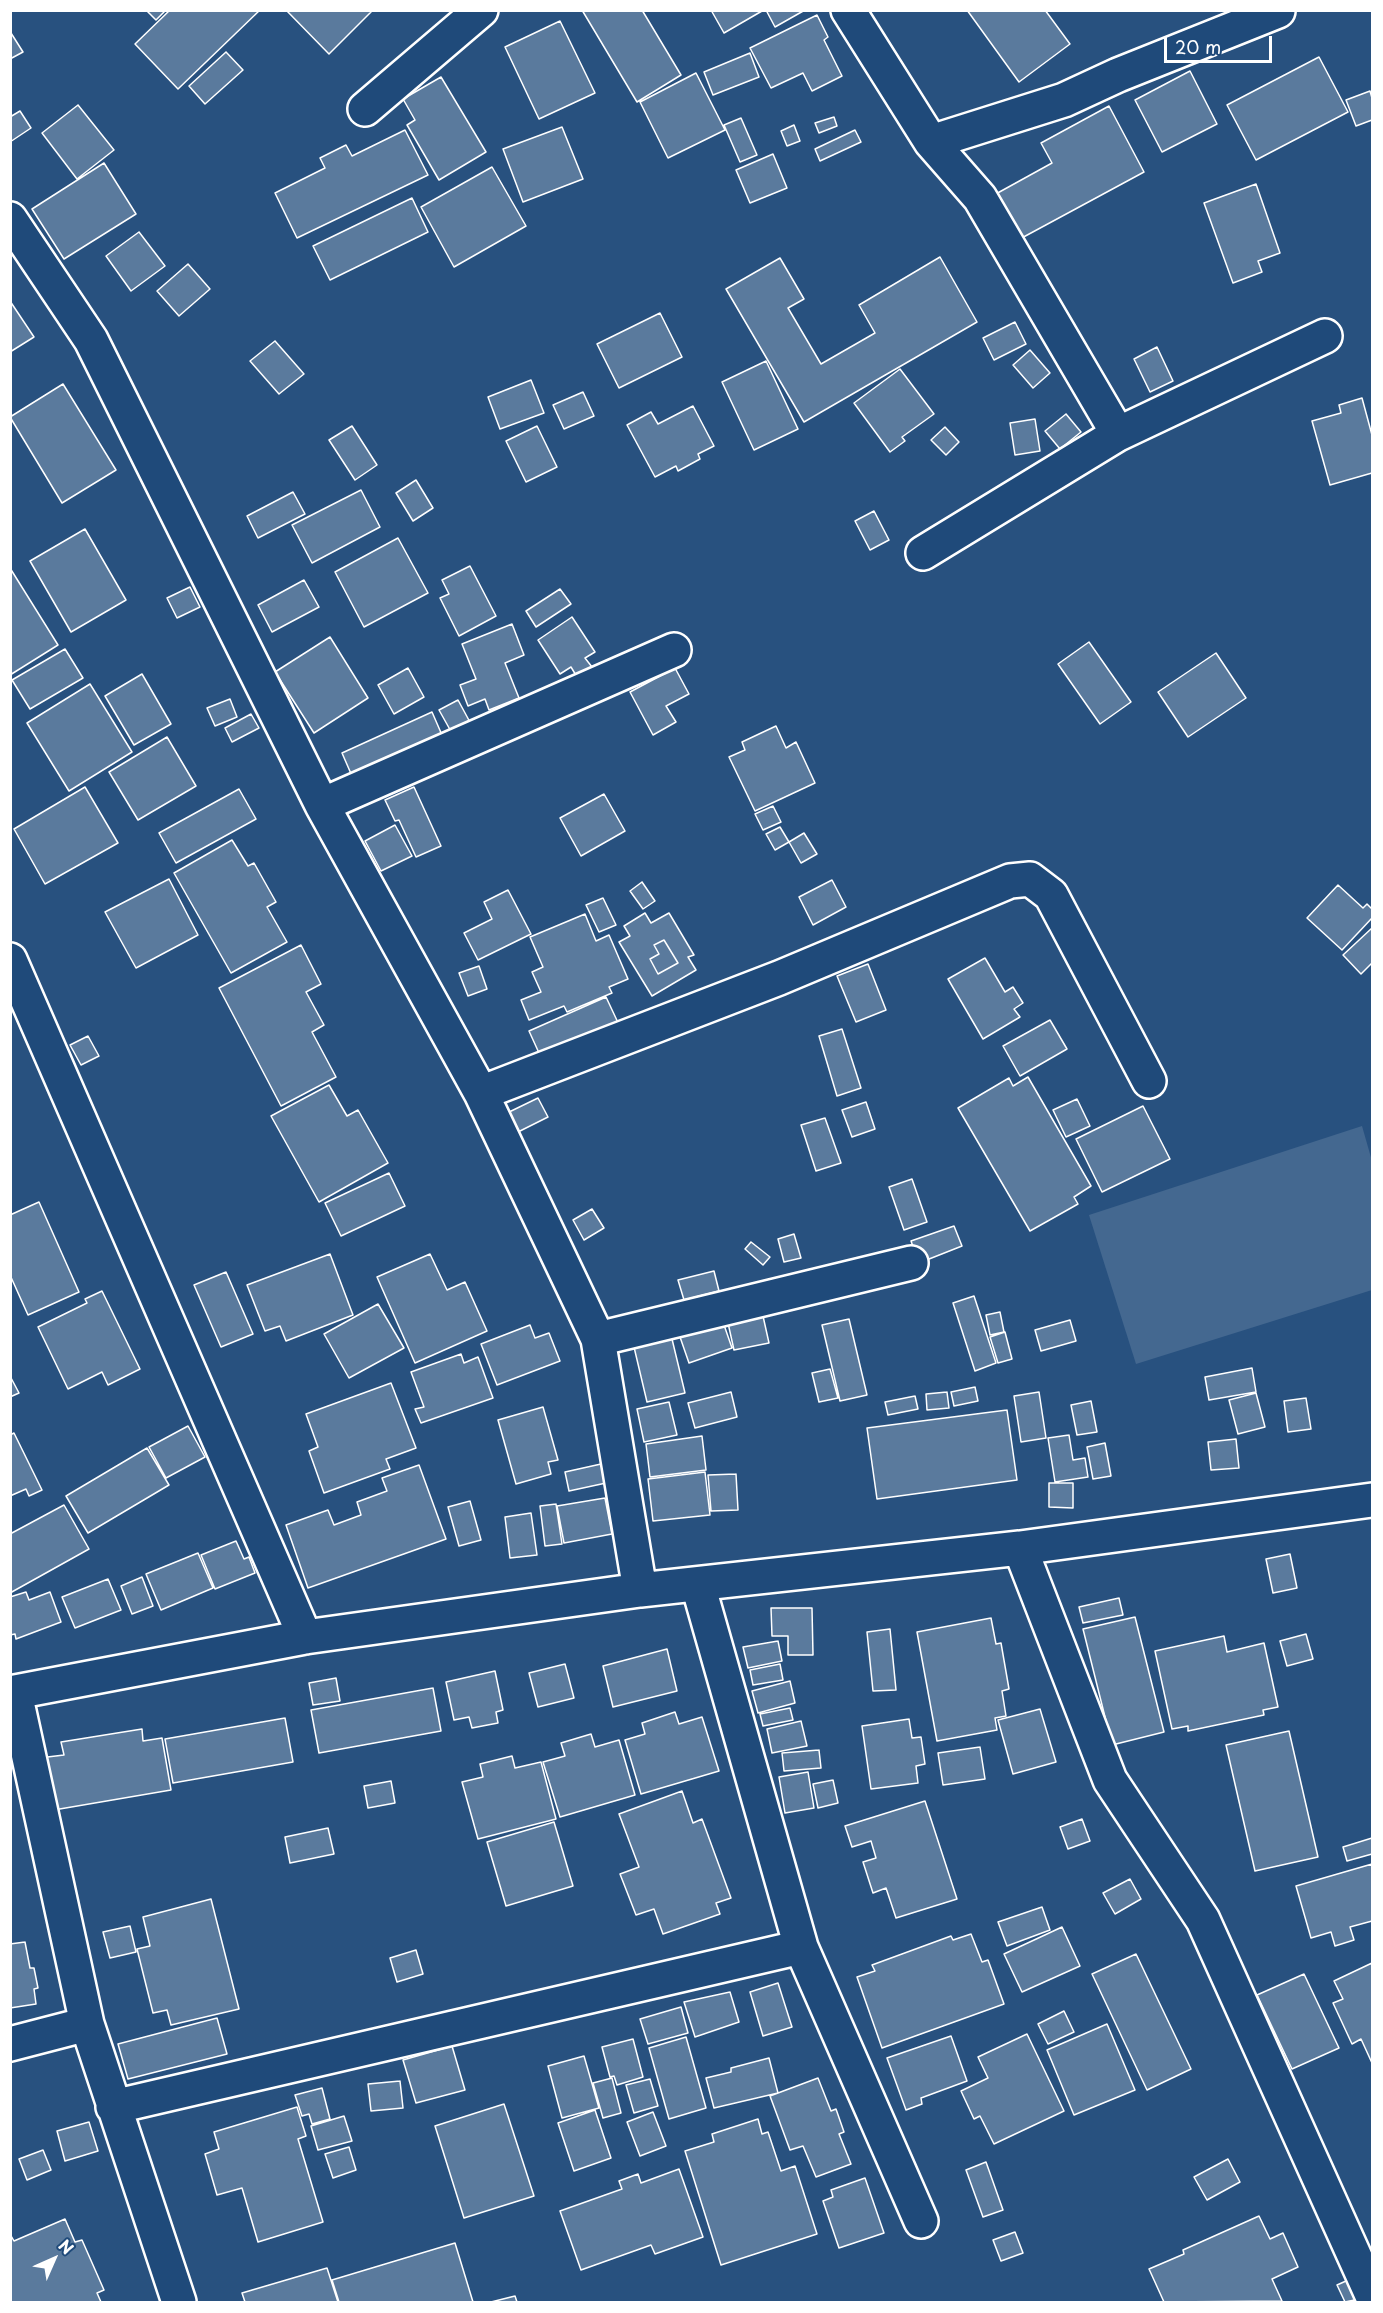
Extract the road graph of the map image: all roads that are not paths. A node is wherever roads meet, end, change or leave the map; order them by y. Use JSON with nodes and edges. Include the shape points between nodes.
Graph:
{"nodes":[{"id":1,"x":481,"y":10,"type":"edge"},
{"id":2,"x":848,"y":10,"type":"edge"},
{"id":3,"x":1278,"y":11,"type":"edge"},
{"id":4,"x":365,"y":110,"type":"dead end"},
{"id":5,"x":931,"y":142,"type":"junction"},
{"id":6,"x":10,"y":219,"type":"edge"},
{"id":7,"x":1325,"y":336,"type":"dead end"},
{"id":8,"x":1118,"y":434,"type":"junction"},
{"id":9,"x":923,"y":553,"type":"dead end"},
{"id":10,"x":674,"y":650,"type":"dead end"},
{"id":11,"x":322,"y":805,"type":"junction"},
{"id":12,"x":10,"y":960,"type":"edge"},
{"id":13,"x":1149,"y":1081,"type":"dead end"},
{"id":14,"x":481,"y":1093,"type":"junction"},
{"id":15,"x":911,"y":1263,"type":"dead end"},
{"id":16,"x":598,"y":1339,"type":"junction"},
{"id":17,"x":1372,"y":1500,"type":"edge"},
{"id":18,"x":1020,"y":1548,"type":"junction"},
{"id":19,"x":698,"y":1586,"type":"junction"},
{"id":20,"x":640,"y":1590,"type":"junction"},
{"id":21,"x":305,"y":1637,"type":"junction"},
{"id":22,"x":13,"y":1693,"type":"edge"},
{"id":23,"x":801,"y":1947,"type":"junction"},
{"id":24,"x":87,"y":2024,"type":"junction"},
{"id":25,"x":10,"y":2044,"type":"edge"},
{"id":26,"x":113,"y":2108,"type":"junction"},
{"id":27,"x":921,"y":2221,"type":"dead end"},
{"id":28,"x":1372,"y":2295,"type":"edge"},
{"id":29,"x":179,"y":2302,"type":"edge"}],
"edges":[{"from":1,"to":4,"type":"street"},
{"from":2,"to":5,"type":"street"},
{"from":3,"to":5,"type":"street","via":[[1064,100]]},
{"from":5,"to":8,"type":"street","via":[[980,198]]},
{"from":6,"to":11,"type":"street","via":[[92,340]]},
{"from":7,"to":8,"type":"street"},
{"from":8,"to":9,"type":"street"},
{"from":10,"to":11,"type":"street"},
{"from":11,"to":14,"type":"street"},
{"from":12,"to":21,"type":"street"},
{"from":13,"to":14,"type":"street","via":[[1051,895],[1030,879],[1010,881],[779,978]]},
{"from":14,"to":16,"type":"street"},
{"from":15,"to":16,"type":"street"},
{"from":16,"to":20,"type":"street"},
{"from":17,"to":18,"type":"street"},
{"from":18,"to":19,"type":"street"},
{"from":18,"to":28,"type":"street","via":[[1110,1780],[1203,1920]]},
{"from":19,"to":20,"type":"street"},
{"from":19,"to":23,"type":"street"},
{"from":20,"to":21,"type":"street"},
{"from":21,"to":22,"type":"street"},
{"from":22,"to":24,"type":"street"},
{"from":23,"to":26,"type":"street"},
{"from":23,"to":27,"type":"street"},
{"from":24,"to":25,"type":"street"},
{"from":24,"to":26,"type":"street"},
{"from":26,"to":29,"type":"street"}]}
